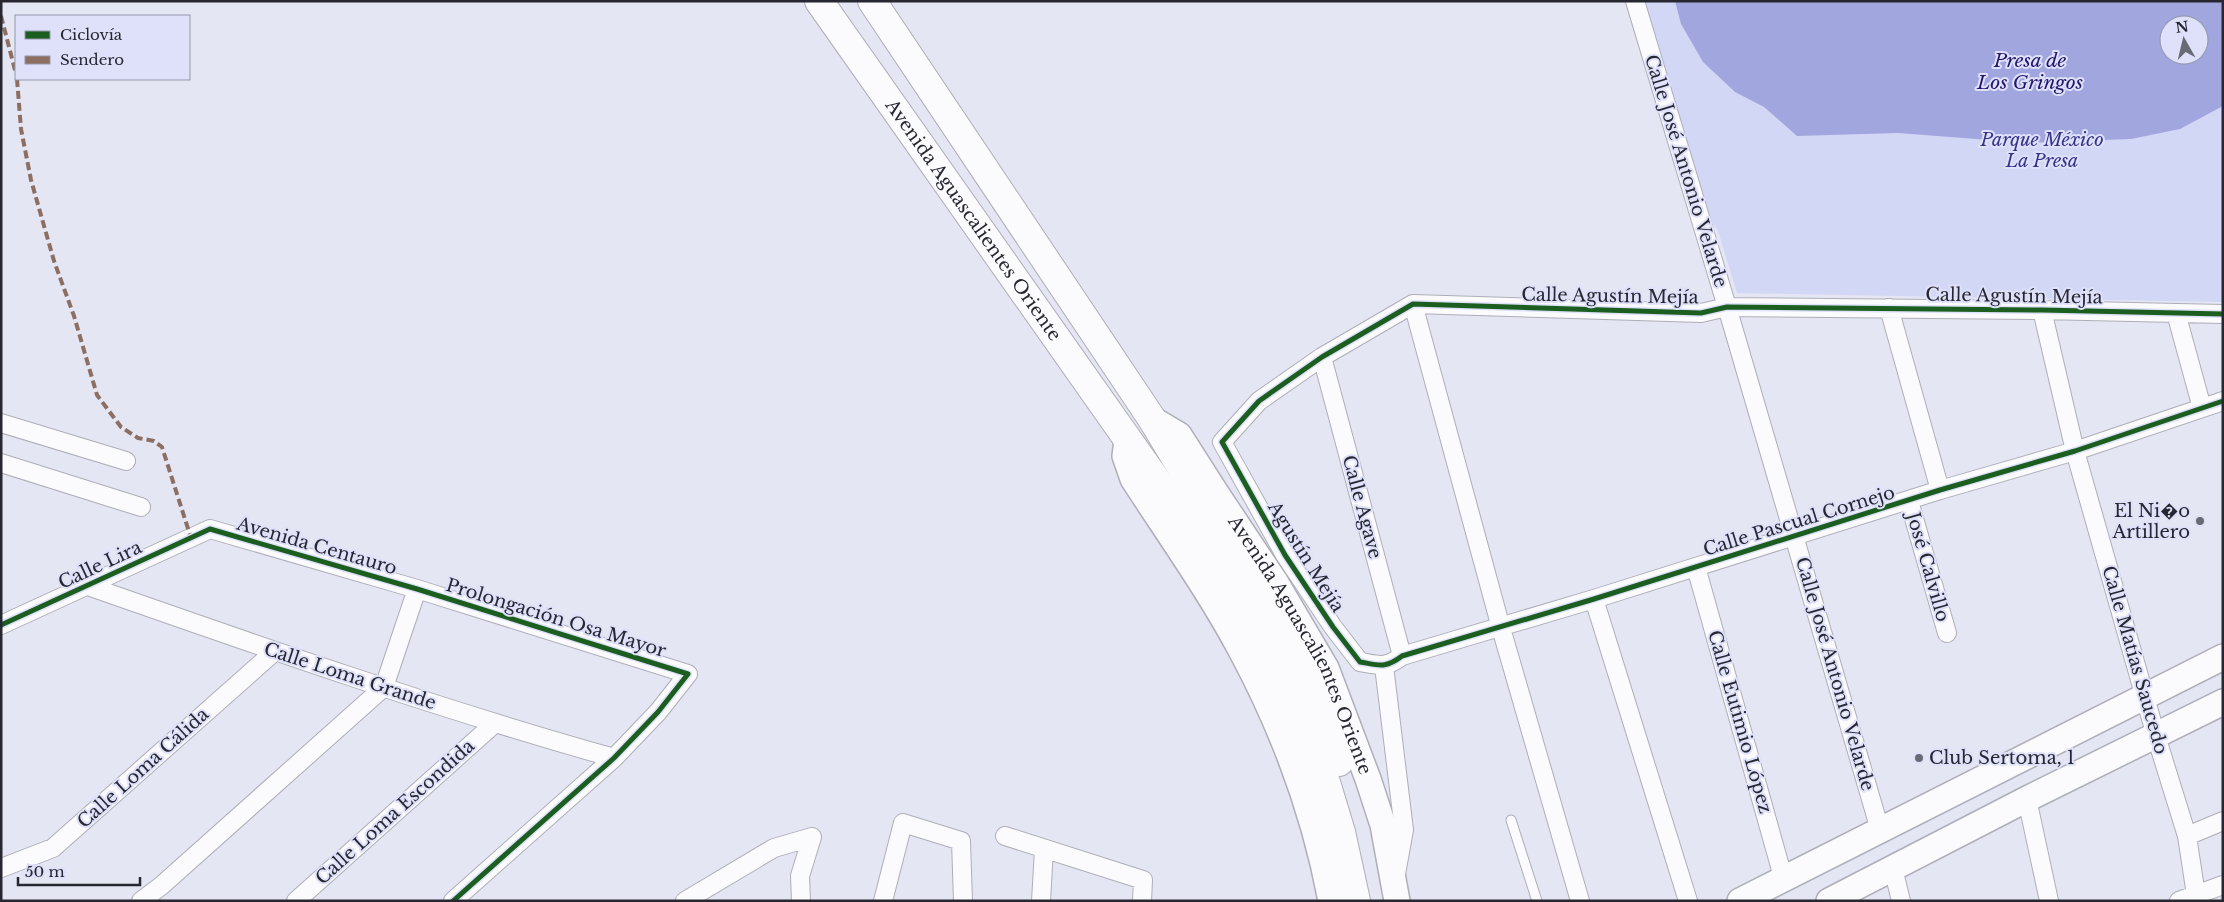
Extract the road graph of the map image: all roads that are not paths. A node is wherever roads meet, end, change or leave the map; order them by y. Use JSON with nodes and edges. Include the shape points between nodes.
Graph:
{"nodes":[{"id":1,"x":819,"y":1,"type":"edge"},
{"id":2,"x":872,"y":1,"type":"edge"},
{"id":3,"x":1635,"y":1,"type":"edge"},
{"id":4,"x":1413,"y":304,"type":"junction"},
{"id":5,"x":1728,"y":307,"type":"junction"},
{"id":6,"x":1889,"y":308,"type":"junction"},
{"id":7,"x":2042,"y":310,"type":"junction"},
{"id":8,"x":2176,"y":314,"type":"junction"},
{"id":9,"x":2223,"y":314,"type":"edge"},
{"id":10,"x":1322,"y":357,"type":"junction"},
{"id":11,"x":2223,"y":401,"type":"edge"},
{"id":12,"x":2202,"y":408,"type":"junction"},
{"id":13,"x":1,"y":423,"type":"edge"},
{"id":14,"x":1127,"y":440,"type":"junction"},
{"id":15,"x":2075,"y":451,"type":"junction"},
{"id":16,"x":126,"y":461,"type":"dead end"},
{"id":17,"x":1,"y":463,"type":"edge"},
{"id":18,"x":1940,"y":490,"type":"junction"},
{"id":19,"x":1909,"y":501,"type":"junction"},
{"id":20,"x":141,"y":507,"type":"dead end"},
{"id":21,"x":210,"y":529,"type":"joint"},
{"id":22,"x":1795,"y":537,"type":"junction"},
{"id":23,"x":1696,"y":567,"type":"junction"},
{"id":24,"x":88,"y":586,"type":"junction"},
{"id":25,"x":417,"y":589,"type":"junction"},
{"id":26,"x":1594,"y":599,"type":"junction"},
{"id":27,"x":1,"y":625,"type":"edge"},
{"id":28,"x":1501,"y":628,"type":"junction"},
{"id":29,"x":1946,"y":633,"type":"dead end"},
{"id":30,"x":275,"y":651,"type":"junction"},
{"id":31,"x":1402,"y":656,"type":"junction"},
{"id":32,"x":2223,"y":657,"type":"edge"},
{"id":33,"x":1384,"y":666,"type":"junction"},
{"id":34,"x":384,"y":687,"type":"junction"},
{"id":35,"x":2145,"y":695,"type":"junction"},
{"id":36,"x":2223,"y":702,"type":"edge"},
{"id":37,"x":494,"y":724,"type":"junction"},
{"id":38,"x":2156,"y":736,"type":"junction"},
{"id":39,"x":614,"y":758,"type":"junction"},
{"id":40,"x":2027,"y":799,"type":"junction"},
{"id":41,"x":1511,"y":820,"type":"dead end"},
{"id":42,"x":2223,"y":821,"type":"edge"},
{"id":43,"x":1880,"y":830,"type":"junction"},
{"id":44,"x":1005,"y":836,"type":"dead end"},
{"id":45,"x":2187,"y":836,"type":"junction"},
{"id":46,"x":1044,"y":849,"type":"junction"},
{"id":47,"x":1,"y":868,"type":"edge"},
{"id":48,"x":1893,"y":868,"type":"junction"},
{"id":49,"x":1783,"y":878,"type":"junction"},
{"id":50,"x":2223,"y":885,"type":"edge"},
{"id":51,"x":164,"y":893,"type":"edge"},
{"id":52,"x":1389,"y":895,"type":"edge"},
{"id":53,"x":2196,"y":895,"type":"junction"},
{"id":54,"x":142,"y":901,"type":"edge"},
{"id":55,"x":296,"y":901,"type":"edge"},
{"id":56,"x":453,"y":901,"type":"edge"},
{"id":57,"x":685,"y":901,"type":"edge"},
{"id":58,"x":801,"y":901,"type":"edge"},
{"id":59,"x":883,"y":901,"type":"edge"},
{"id":60,"x":963,"y":901,"type":"edge"},
{"id":61,"x":1041,"y":901,"type":"edge"},
{"id":62,"x":1142,"y":901,"type":"edge"},
{"id":63,"x":1331,"y":901,"type":"edge"},
{"id":64,"x":1356,"y":901,"type":"edge"},
{"id":65,"x":1537,"y":901,"type":"edge"},
{"id":66,"x":1580,"y":901,"type":"edge"},
{"id":67,"x":1688,"y":901,"type":"edge"},
{"id":68,"x":1740,"y":901,"type":"edge"},
{"id":69,"x":1829,"y":901,"type":"edge"},
{"id":70,"x":1901,"y":901,"type":"edge"},
{"id":71,"x":2049,"y":901,"type":"edge"},
{"id":72,"x":2179,"y":901,"type":"edge"}],
"edges":[{"from":1,"to":14,"type":"main road","name":"Avenida Aguascalientes Oriente"},
{"from":2,"to":52,"type":"main road","name":"Avenida Aguascalientes Oriente","via":[[1152,418],[1283,636],[1314,699],[1362,838]]},
{"from":3,"to":5,"type":"street","name":"Calle José Antonio Velarde"},
{"from":4,"to":5,"type":"street","name":"Calle Agustín Mejía","via":[[1702,313]]},
{"from":4,"to":10,"type":"street"},
{"from":4,"to":28,"type":"street"},
{"from":5,"to":6,"type":"street","name":"Calle Agustín Mejía"},
{"from":5,"to":22,"type":"street","name":"Calle José Antonio Velarde"},
{"from":6,"to":7,"type":"street","name":"Calle Agustín Mejía"},
{"from":6,"to":18,"type":"street"},
{"from":7,"to":8,"type":"street","name":"Calle Agustín Mejía"},
{"from":7,"to":15,"type":"street","name":"Calle Matías Saucedo"},
{"from":8,"to":9,"type":"street","name":"Calle Agustín Mejía"},
{"from":8,"to":12,"type":"street"},
{"from":10,"to":31,"type":"street","name":"Calle Agave"},
{"from":10,"to":33,"type":"street","name":"Agustín Mejía","via":[[1260,401],[1222,442],[1285,555],[1333,628],[1360,662]]},
{"from":11,"to":12,"type":"street","name":"Calle Pascual Cornejo"},
{"from":12,"to":15,"type":"street","name":"Calle Pascual Cornejo"},
{"from":13,"to":16,"type":"street"},
{"from":14,"to":63,"type":"main road","via":[[1125,456],[1133,479],[1216,608],[1263,694],[1307,809],[1325,868]]},
{"from":14,"to":64,"type":"main road","name":"Avenida Aguascalientes Oriente","via":[[1219,569],[1260,635],[1295,704],[1320,766]]},
{"from":15,"to":18,"type":"street","name":"Calle Pascual Cornejo"},
{"from":15,"to":35,"type":"street","name":"Calle Matías Saucedo"},
{"from":17,"to":20,"type":"street"},
{"from":18,"to":19,"type":"street","name":"Calle Pascual Cornejo"},
{"from":19,"to":22,"type":"street","name":"Calle Pascual Cornejo"},
{"from":19,"to":29,"type":"street","name":"José Calvillo"},
{"from":21,"to":24,"type":"street","name":"Calle Lira"},
{"from":21,"to":25,"type":"street","name":"Avenida Centauro"},
{"from":22,"to":23,"type":"street","name":"Calle Pascual Cornejo"},
{"from":22,"to":43,"type":"street","name":"Calle José Antonio Velarde"},
{"from":23,"to":26,"type":"street","name":"Calle Pascual Cornejo"},
{"from":23,"to":49,"type":"street","name":"Calle Eutimio López"},
{"from":24,"to":27,"type":"street","name":"Calle Lira"},
{"from":24,"to":30,"type":"street","name":"Calle Loma Grande"},
{"from":25,"to":34,"type":"street"},
{"from":25,"to":39,"type":"street","name":"Prolongación Osa Mayor","via":[[688,674],[658,712]]},
{"from":26,"to":28,"type":"street","name":"Calle Pascual Cornejo"},
{"from":26,"to":67,"type":"street"},
{"from":28,"to":31,"type":"street","name":"Calle Pascual Cornejo"},
{"from":28,"to":66,"type":"street"},
{"from":30,"to":34,"type":"street","name":"Calle Loma Grande"},
{"from":30,"to":47,"type":"street","name":"Calle Loma Cálida","via":[[53,848]]},
{"from":31,"to":33,"type":"street","name":"Calle Pascual Cornejo"},
{"from":32,"to":35,"type":"main road"},
{"from":33,"to":52,"type":"street","via":[[1404,830]]},
{"from":34,"to":37,"type":"street","name":"Calle Loma Grande"},
{"from":34,"to":51,"type":"street"},
{"from":35,"to":38,"type":"street","name":"Calle Matías Saucedo"},
{"from":35,"to":43,"type":"main road"},
{"from":36,"to":38,"type":"main road"},
{"from":37,"to":39,"type":"street","name":"Calle Loma Grande"},
{"from":37,"to":55,"type":"street","name":"Calle Loma Escondida"},
{"from":38,"to":40,"type":"main road"},
{"from":38,"to":45,"type":"street","name":"Calle Matías Saucedo"},
{"from":39,"to":56,"type":"street"},
{"from":40,"to":48,"type":"main road"},
{"from":40,"to":71,"type":"street"},
{"from":41,"to":65,"type":"lane"},
{"from":42,"to":45,"type":"street"},
{"from":43,"to":49,"type":"main road"},
{"from":44,"to":46,"type":"street"},
{"from":45,"to":53,"type":"street","name":"Calle Matías Saucedo"},
{"from":46,"to":61,"type":"street"},
{"from":46,"to":62,"type":"street","via":[[1143,880]]},
{"from":48,"to":69,"type":"main road"},
{"from":48,"to":70,"type":"street"},
{"from":49,"to":68,"type":"main road"},
{"from":50,"to":53,"type":"street"},
{"from":51,"to":54,"type":"street"},
{"from":53,"to":72,"type":"street"},
{"from":57,"to":58,"type":"street","via":[[774,848],[812,837],[800,876]]},
{"from":59,"to":60,"type":"street","via":[[903,823],[961,841]]}]}
